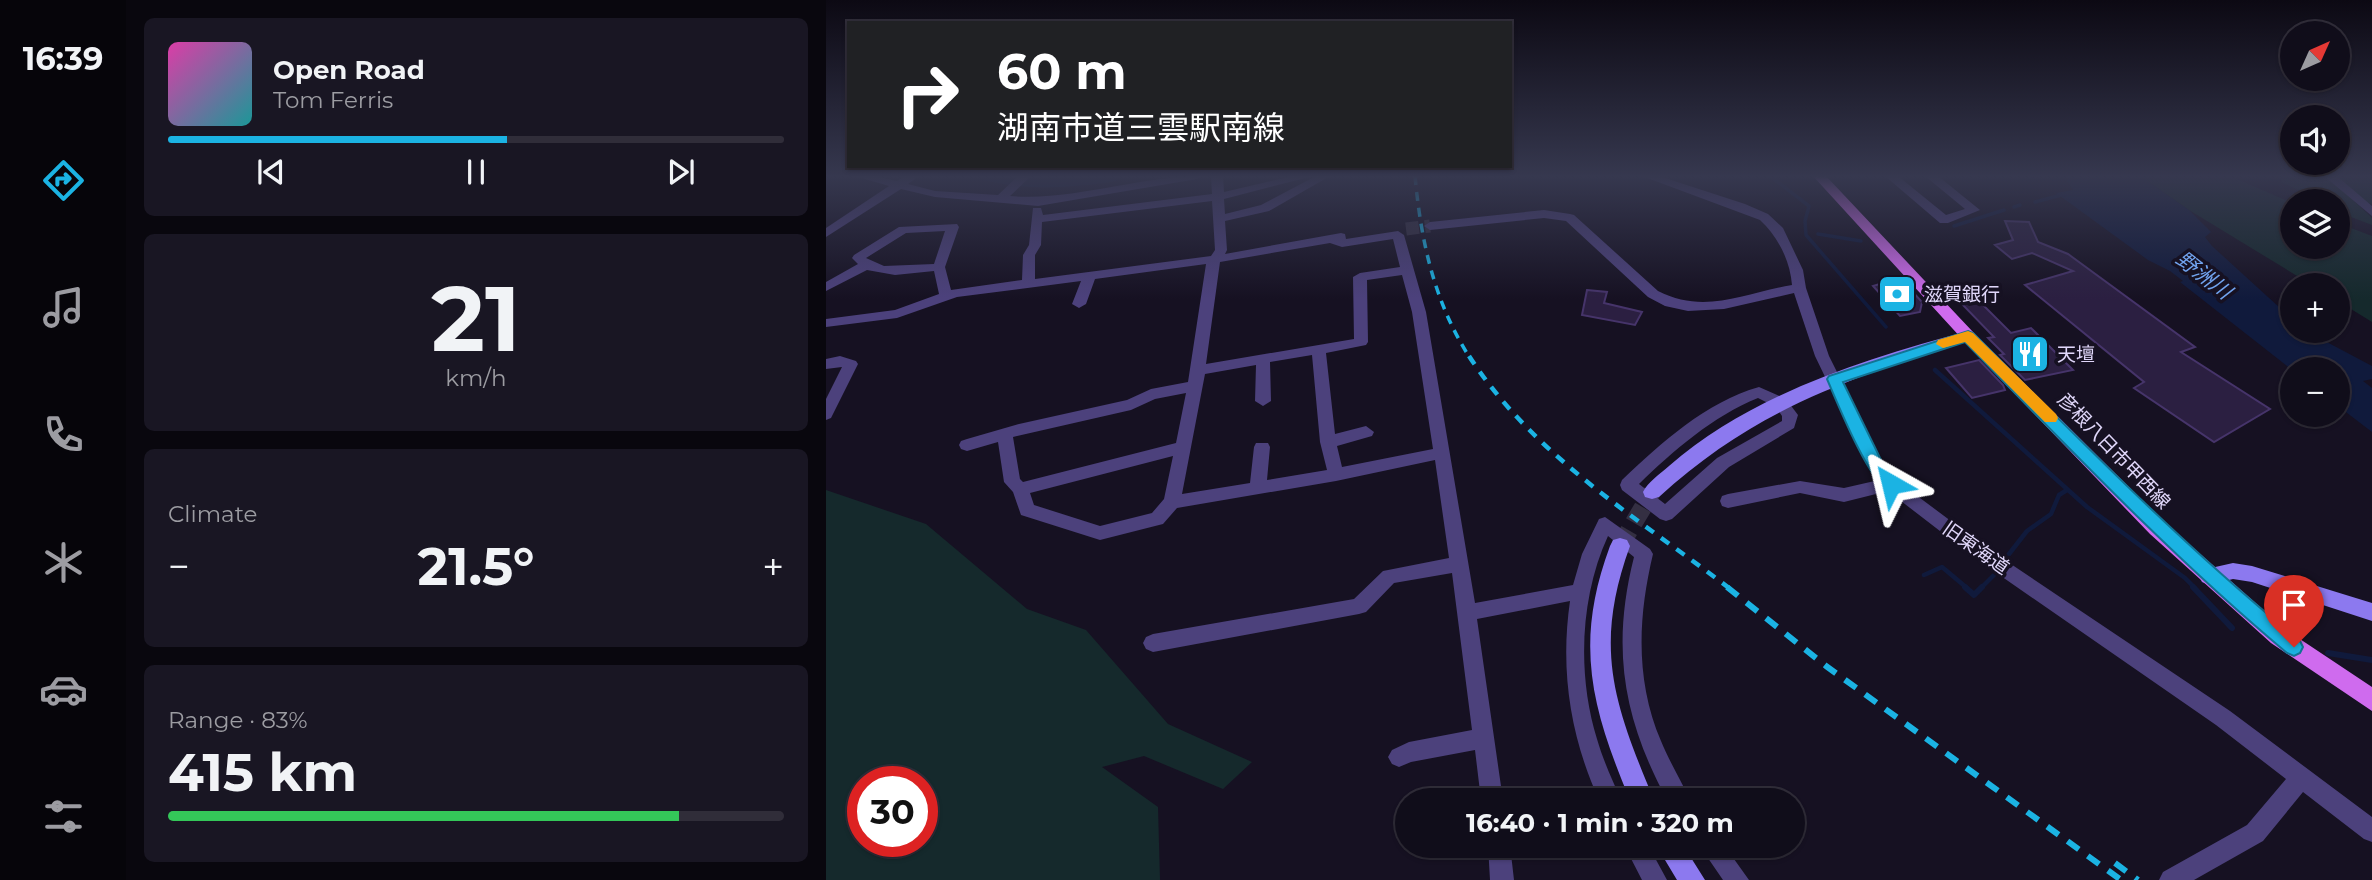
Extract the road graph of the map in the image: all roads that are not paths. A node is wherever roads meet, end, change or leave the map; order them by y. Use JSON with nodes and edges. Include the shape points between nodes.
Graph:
{"nodes":[{"id":1,"x":850,"y":217,"type":"edge"},
{"id":2,"x":1052,"y":217,"type":"edge"},
{"id":3,"x":1227,"y":217,"type":"edge"},
{"id":4,"x":1515,"y":217,"type":"edge"},
{"id":5,"x":1564,"y":217,"type":"edge"},
{"id":6,"x":1764,"y":217,"type":"edge"},
{"id":7,"x":1857,"y":217,"type":"edge"},
{"id":8,"x":1036,"y":219,"type":"joint"},
{"id":9,"x":1219,"y":219,"type":"joint"},
{"id":10,"x":842,"y":222,"type":"junction"},
{"id":11,"x":826,"y":225,"type":"edge"},
{"id":12,"x":1430,"y":226,"type":"tunnel mouth"},
{"id":13,"x":1406,"y":229,"type":"tunnel mouth"},
{"id":14,"x":826,"y":233,"type":"edge"},
{"id":15,"x":1332,"y":239,"type":"junction"},
{"id":16,"x":1217,"y":259,"type":"junction"},
{"id":17,"x":864,"y":266,"type":"junction"},
{"id":18,"x":939,"y":267,"type":"junction"},
{"id":19,"x":1407,"y":270,"type":"junction"},
{"id":20,"x":1089,"y":278,"type":"junction"},
{"id":21,"x":1028,"y":283,"type":"junction"},
{"id":22,"x":826,"y":287,"type":"edge"},
{"id":23,"x":1799,"y":288,"type":"junction"},
{"id":24,"x":946,"y":296,"type":"junction"},
{"id":25,"x":1079,"y":304,"type":"dead end"},
{"id":26,"x":826,"y":323,"type":"edge"},
{"id":27,"x":1968,"y":336,"type":"junction"},
{"id":28,"x":1319,"y":350,"type":"junction"},
{"id":29,"x":1263,"y":359,"type":"junction"},
{"id":30,"x":826,"y":364,"type":"edge"},
{"id":31,"x":1197,"y":378,"type":"junction"},
{"id":32,"x":1834,"y":379,"type":"junction"},
{"id":33,"x":1263,"y":401,"type":"dead end"},
{"id":34,"x":1781,"y":403,"type":"junction"},
{"id":35,"x":826,"y":414,"type":"edge"},
{"id":36,"x":1366,"y":432,"type":"dead end"},
{"id":37,"x":1005,"y":434,"type":"junction"},
{"id":38,"x":1328,"y":442,"type":"junction"},
{"id":39,"x":967,"y":445,"type":"dead end"},
{"id":40,"x":1183,"y":447,"type":"junction"},
{"id":41,"x":1262,"y":447,"type":"dead end"},
{"id":42,"x":1441,"y":453,"type":"junction"},
{"id":43,"x":1336,"y":475,"type":"junction"},
{"id":44,"x":1891,"y":484,"type":"junction"},
{"id":45,"x":1258,"y":488,"type":"junction"},
{"id":46,"x":1020,"y":489,"type":"junction"},
{"id":47,"x":1653,"y":492,"type":"tunnel mouth"},
{"id":48,"x":1728,"y":500,"type":"dead end"},
{"id":49,"x":1172,"y":502,"type":"junction"},
{"id":50,"x":1620,"y":547,"type":"tunnel mouth"},
{"id":51,"x":1459,"y":564,"type":"junction"},
{"id":52,"x":2209,"y":576,"type":"junction"},
{"id":53,"x":1578,"y":592,"type":"junction"},
{"id":54,"x":2372,"y":612,"type":"edge"},
{"id":55,"x":1466,"y":613,"type":"junction"},
{"id":56,"x":1153,"y":643,"type":"dead end"},
{"id":57,"x":2372,"y":699,"type":"edge"},
{"id":58,"x":1483,"y":738,"type":"junction"},
{"id":59,"x":1399,"y":757,"type":"dead end"},
{"id":60,"x":2301,"y":778,"type":"junction"},
{"id":61,"x":1490,"y":788,"type":"edge"},
{"id":62,"x":1605,"y":788,"type":"edge"},
{"id":63,"x":1637,"y":788,"type":"edge"},
{"id":64,"x":1673,"y":788,"type":"edge"},
{"id":65,"x":2372,"y":831,"type":"edge"},
{"id":66,"x":1500,"y":858,"type":"edge"},
{"id":67,"x":1642,"y":858,"type":"edge"},
{"id":68,"x":1677,"y":858,"type":"edge"},
{"id":69,"x":1720,"y":858,"type":"edge"},
{"id":70,"x":1502,"y":880,"type":"edge"},
{"id":71,"x":1655,"y":880,"type":"edge"},
{"id":72,"x":1692,"y":880,"type":"edge"},
{"id":73,"x":1737,"y":880,"type":"edge"},
{"id":74,"x":2171,"y":880,"type":"edge"}],
"edges":[{"from":1,"to":10,"type":"street"},
{"from":2,"to":8,"type":"street"},
{"from":3,"to":9,"type":"street"},
{"from":4,"to":12,"type":"street"},
{"from":5,"to":23,"type":"street","via":[[1664,302],[1688,309]]},
{"from":6,"to":23,"type":"street","name":"旧東海道","via":[[1779,231],[1797,270]]},
{"from":7,"to":27,"type":"main road","name":"彦根八日市甲西線"},
{"from":8,"to":21,"type":"street"},
{"from":9,"to":16,"type":"street","via":[[1221,250]]},
{"from":10,"to":11,"type":"street"},
{"from":10,"to":14,"type":"street"},
{"from":13,"to":15,"type":"street"},
{"from":15,"to":16,"type":"street"},
{"from":15,"to":19,"type":"street","via":[[1342,243],[1398,235]]},
{"from":16,"to":20,"type":"street"},
{"from":16,"to":31,"type":"street","via":[[1211,266]]},
{"from":17,"to":18,"type":"street","via":[[874,270]]},
{"from":17,"to":18,"type":"street","via":[[858,258],[903,230],[953,226]]},
{"from":17,"to":22,"type":"street"},
{"from":18,"to":24,"type":"street"},
{"from":19,"to":28,"type":"street","via":[[1360,277],[1361,342]]},
{"from":19,"to":42,"type":"street","via":[[1419,312]]},
{"from":20,"to":21,"type":"street"},
{"from":20,"to":25,"type":"street"},
{"from":21,"to":24,"type":"street"},
{"from":23,"to":32,"type":"street","name":"旧東海道"},
{"from":24,"to":26,"type":"street","via":[[897,314]]},
{"from":27,"to":32,"type":"street"},
{"from":27,"to":52,"type":"main road","name":"彦根八日市甲西線"},
{"from":28,"to":29,"type":"street"},
{"from":28,"to":38,"type":"street"},
{"from":29,"to":31,"type":"street"},
{"from":29,"to":33,"type":"street"},
{"from":30,"to":35,"type":"street","via":[[851,364]]},
{"from":31,"to":37,"type":"street","via":[[1131,405]]},
{"from":31,"to":40,"type":"street"},
{"from":32,"to":34,"type":"street"},
{"from":32,"to":44,"type":"street","name":"旧東海道","via":[[1876,466]]},
{"from":34,"to":34,"type":"street","via":[[1790,415],[1789,424],[1726,458],[1666,514],[1628,485],[1689,433],[1753,394],[1764,393]]},
{"from":34,"to":47,"type":"street","via":[[1694,454]]},
{"from":36,"to":38,"type":"street"},
{"from":37,"to":39,"type":"street"},
{"from":37,"to":46,"type":"street","via":[[1012,482]]},
{"from":38,"to":43,"type":"street"},
{"from":40,"to":46,"type":"street"},
{"from":40,"to":49,"type":"street"},
{"from":41,"to":45,"type":"street"},
{"from":42,"to":43,"type":"street"},
{"from":42,"to":51,"type":"street"},
{"from":43,"to":45,"type":"street"},
{"from":44,"to":48,"type":"street","via":[[1844,495],[1800,486]]},
{"from":44,"to":60,"type":"street","name":"旧東海道","via":[[1981,553],[2213,711]]},
{"from":45,"to":49,"type":"street"},
{"from":46,"to":49,"type":"street","via":[[1027,510],[1100,533],[1157,519]]},
{"from":50,"to":63,"type":"street","via":[[1605,588],[1602,670],[1607,708]]},
{"from":51,"to":55,"type":"street"},
{"from":51,"to":56,"type":"street","via":[[1389,576],[1359,606]]},
{"from":52,"to":54,"type":"street","via":[[2233,571],[2252,574]]},
{"from":52,"to":57,"type":"main road","name":"彦根八日市甲西線","via":[[2278,636]]},
{"from":53,"to":55,"type":"street"},
{"from":53,"to":62,"type":"street","via":[[1577,695],[1585,734]]},
{"from":53,"to":64,"type":"street","via":[[1593,544],[1605,524],[1644,554],[1629,624],[1630,666],[1651,744]]},
{"from":55,"to":58,"type":"street"},
{"from":58,"to":59,"type":"street"},
{"from":58,"to":61,"type":"street"},
{"from":60,"to":65,"type":"street","name":"旧東海道"},
{"from":60,"to":74,"type":"street","via":[[2255,833]]},
{"from":66,"to":70,"type":"street"},
{"from":67,"to":71,"type":"street"},
{"from":68,"to":72,"type":"street"},
{"from":69,"to":73,"type":"street"}]}
